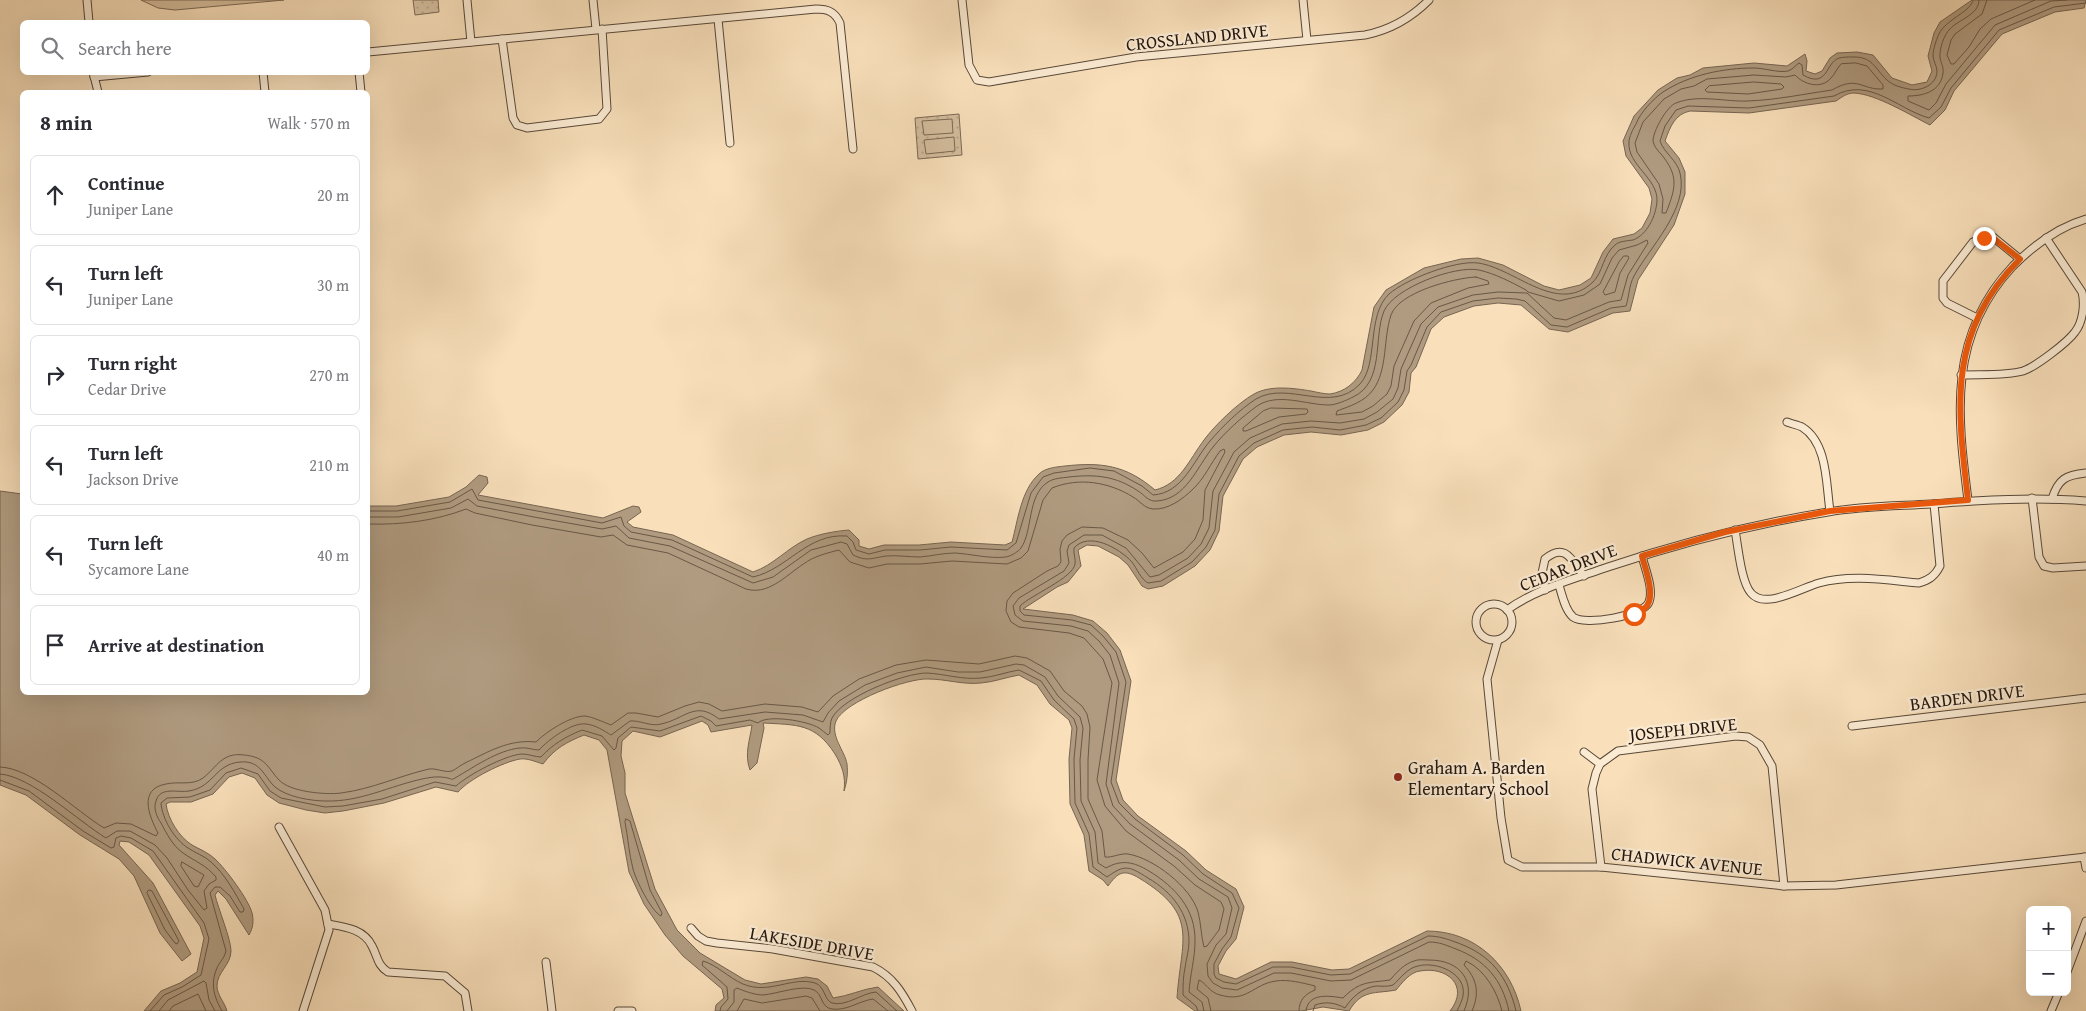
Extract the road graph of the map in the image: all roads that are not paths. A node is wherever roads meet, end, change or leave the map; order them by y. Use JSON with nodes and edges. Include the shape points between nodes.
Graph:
{"nodes":[{"id":1,"x":87,"y":0,"type":"edge"},
{"id":2,"x":467,"y":0,"type":"edge"},
{"id":3,"x":593,"y":0,"type":"edge"},
{"id":4,"x":962,"y":0,"type":"edge"},
{"id":5,"x":1303,"y":0,"type":"edge"},
{"id":6,"x":1429,"y":0,"type":"edge"},
{"id":7,"x":718,"y":18,"type":"junction"},
{"id":8,"x":89,"y":20,"type":"edge"},
{"id":9,"x":599,"y":29,"type":"junction"},
{"id":10,"x":502,"y":39,"type":"junction"},
{"id":11,"x":1307,"y":40,"type":"junction"},
{"id":12,"x":471,"y":42,"type":"junction"},
{"id":13,"x":370,"y":52,"type":"edge"},
{"id":14,"x":94,"y":75,"type":"edge"},
{"id":15,"x":263,"y":75,"type":"edge"},
{"id":16,"x":360,"y":75,"type":"edge"},
{"id":17,"x":98,"y":90,"type":"edge"},
{"id":18,"x":265,"y":90,"type":"edge"},
{"id":19,"x":361,"y":90,"type":"edge"},
{"id":20,"x":730,"y":143,"type":"dead end"},
{"id":21,"x":853,"y":150,"type":"dead end"},
{"id":22,"x":2086,"y":219,"type":"edge"},
{"id":23,"x":2046,"y":238,"type":"junction"},
{"id":24,"x":2020,"y":259,"type":"junction"},
{"id":25,"x":1977,"y":318,"type":"junction"},
{"id":26,"x":1962,"y":375,"type":"junction"},
{"id":27,"x":1787,"y":422,"type":"dead end"},
{"id":28,"x":2086,"y":473,"type":"edge"},
{"id":29,"x":2032,"y":498,"type":"junction"},
{"id":30,"x":2052,"y":499,"type":"junction"},
{"id":31,"x":1968,"y":500,"type":"junction"},
{"id":32,"x":2086,"y":501,"type":"edge"},
{"id":33,"x":1934,"y":504,"type":"junction"},
{"id":34,"x":1830,"y":511,"type":"junction"},
{"id":35,"x":1736,"y":530,"type":"junction"},
{"id":36,"x":1642,"y":556,"type":"junction"},
{"id":37,"x":2086,"y":566,"type":"edge"},
{"id":38,"x":1584,"y":576,"type":"junction"},
{"id":39,"x":1559,"y":585,"type":"junction"},
{"id":40,"x":1545,"y":590,"type":"junction"},
{"id":41,"x":1507,"y":610,"type":"junction"},
{"id":42,"x":1498,"y":640,"type":"junction"},
{"id":43,"x":2086,"y":698,"type":"edge"},
{"id":44,"x":1852,"y":726,"type":"dead end"},
{"id":45,"x":1584,"y":752,"type":"dead end"},
{"id":46,"x":1600,"y":764,"type":"junction"},
{"id":47,"x":279,"y":827,"type":"dead end"},
{"id":48,"x":2085,"y":857,"type":"edge"},
{"id":49,"x":1601,"y":867,"type":"junction"},
{"id":50,"x":2086,"y":868,"type":"edge"},
{"id":51,"x":1784,"y":886,"type":"junction"},
{"id":52,"x":2086,"y":921,"type":"edge"},
{"id":53,"x":328,"y":924,"type":"junction"},
{"id":54,"x":691,"y":928,"type":"dead end"},
{"id":55,"x":2071,"y":961,"type":"edge"},
{"id":56,"x":546,"y":962,"type":"dead end"},
{"id":57,"x":2057,"y":996,"type":"edge"},
{"id":58,"x":303,"y":1011,"type":"edge"},
{"id":59,"x":468,"y":1011,"type":"edge"},
{"id":60,"x":552,"y":1011,"type":"edge"},
{"id":61,"x":618,"y":1011,"type":"edge"},
{"id":62,"x":632,"y":1011,"type":"edge"},
{"id":63,"x":912,"y":1011,"type":"edge"},
{"id":64,"x":2051,"y":1011,"type":"edge"}],
"edges":[{"from":1,"to":8,"type":"street"},
{"from":2,"to":12,"type":"street"},
{"from":3,"to":9,"type":"street"},
{"from":4,"to":11,"type":"street","name":"CROSSLAND DRIVE","via":[[968,65],[977,80],[989,82],[1136,57]]},
{"from":5,"to":11,"type":"street"},
{"from":6,"to":11,"type":"street","name":"CROSSLAND DRIVE","via":[[1412,15],[1378,32]]},
{"from":7,"to":9,"type":"street"},
{"from":7,"to":20,"type":"street"},
{"from":7,"to":21,"type":"street","via":[[816,9],[833,13],[840,23]]},
{"from":9,"to":10,"type":"street"},
{"from":9,"to":10,"type":"street","via":[[607,109],[604,114],[600,119],[527,128],[517,125],[513,118]]},
{"from":10,"to":12,"type":"street"},
{"from":12,"to":13,"type":"street"},
{"from":14,"to":17,"type":"street"},
{"from":15,"to":18,"type":"street"},
{"from":16,"to":19,"type":"street"},
{"from":22,"to":23,"type":"street"},
{"from":23,"to":24,"type":"street"},
{"from":23,"to":26,"type":"street","via":[[2082,292],[2082,315],[2075,332],[2034,367],[2021,372]]},
{"from":24,"to":25,"type":"street","via":[[1994,289]]},
{"from":24,"to":25,"type":"street","via":[[1993,238],[1984,238],[1973,242],[1943,281],[1943,298],[1947,303]]},
{"from":25,"to":26,"type":"street","via":[[1967,346]]},
{"from":26,"to":31,"type":"street","via":[[1960,420]]},
{"from":27,"to":34,"type":"street","via":[[1801,426],[1813,436],[1821,450]]},
{"from":28,"to":30,"type":"street","via":[[2071,474],[2063,479]]},
{"from":29,"to":30,"type":"street","name":"CEDAR DRIVE"},
{"from":29,"to":31,"type":"street","name":"CEDAR DRIVE"},
{"from":29,"to":37,"type":"street","via":[[2039,557],[2044,566]]},
{"from":30,"to":32,"type":"street","name":"CEDAR DRIVE"},
{"from":31,"to":33,"type":"street","name":"CEDAR DRIVE"},
{"from":33,"to":34,"type":"street","name":"CEDAR DRIVE"},
{"from":33,"to":35,"type":"street","via":[[1940,566],[1929,580],[1918,583],[1844,578],[1819,583],[1772,600],[1762,600],[1751,594],[1746,585]]},
{"from":34,"to":35,"type":"street","name":"CEDAR DRIVE"},
{"from":35,"to":36,"type":"street","name":"CEDAR DRIVE"},
{"from":36,"to":38,"type":"street","name":"CEDAR DRIVE"},
{"from":36,"to":39,"type":"street","via":[[1649,603],[1634,614],[1584,621],[1573,617]]},
{"from":38,"to":39,"type":"street","name":"CEDAR DRIVE"},
{"from":38,"to":40,"type":"street","via":[[1567,553],[1551,554],[1545,559],[1542,573]]},
{"from":39,"to":40,"type":"street","name":"CEDAR DRIVE"},
{"from":40,"to":41,"type":"street","name":"CEDAR DRIVE","via":[[1522,599]]},
{"from":41,"to":42,"type":"street","name":"CEDAR DRIVE","via":[[1512,626],[1506,636]]},
{"from":41,"to":42,"type":"street","name":"CEDAR DRIVE","via":[[1489,605],[1478,617],[1480,633],[1490,640]]},
{"from":42,"to":49,"type":"street","name":"CHADWICK AVENUE","via":[[1487,679],[1508,860],[1522,867]]},
{"from":43,"to":44,"type":"street","name":"BARDEN DRIVE"},
{"from":45,"to":46,"type":"street"},
{"from":46,"to":49,"type":"street","via":[[1592,789]]},
{"from":46,"to":51,"type":"street","name":"JOSEPH DRIVE","via":[[1618,751],[1748,737],[1760,745],[1772,766]]},
{"from":47,"to":53,"type":"street","via":[[326,910]]},
{"from":48,"to":50,"type":"street"},
{"from":48,"to":51,"type":"street","name":"CHADWICK AVENUE","via":[[1836,886]]},
{"from":49,"to":51,"type":"street","name":"CHADWICK AVENUE"},
{"from":52,"to":55,"type":"street"},
{"from":53,"to":58,"type":"street","via":[[329,930]]},
{"from":53,"to":59,"type":"street","via":[[364,934],[381,968],[388,972],[444,976],[464,993]]},
{"from":54,"to":63,"type":"street","name":"LAKESIDE DRIVE","via":[[706,941],[873,967],[894,981]]},
{"from":56,"to":60,"type":"street"},
{"from":57,"to":64,"type":"street"},
{"from":61,"to":62,"type":"street"}]}
